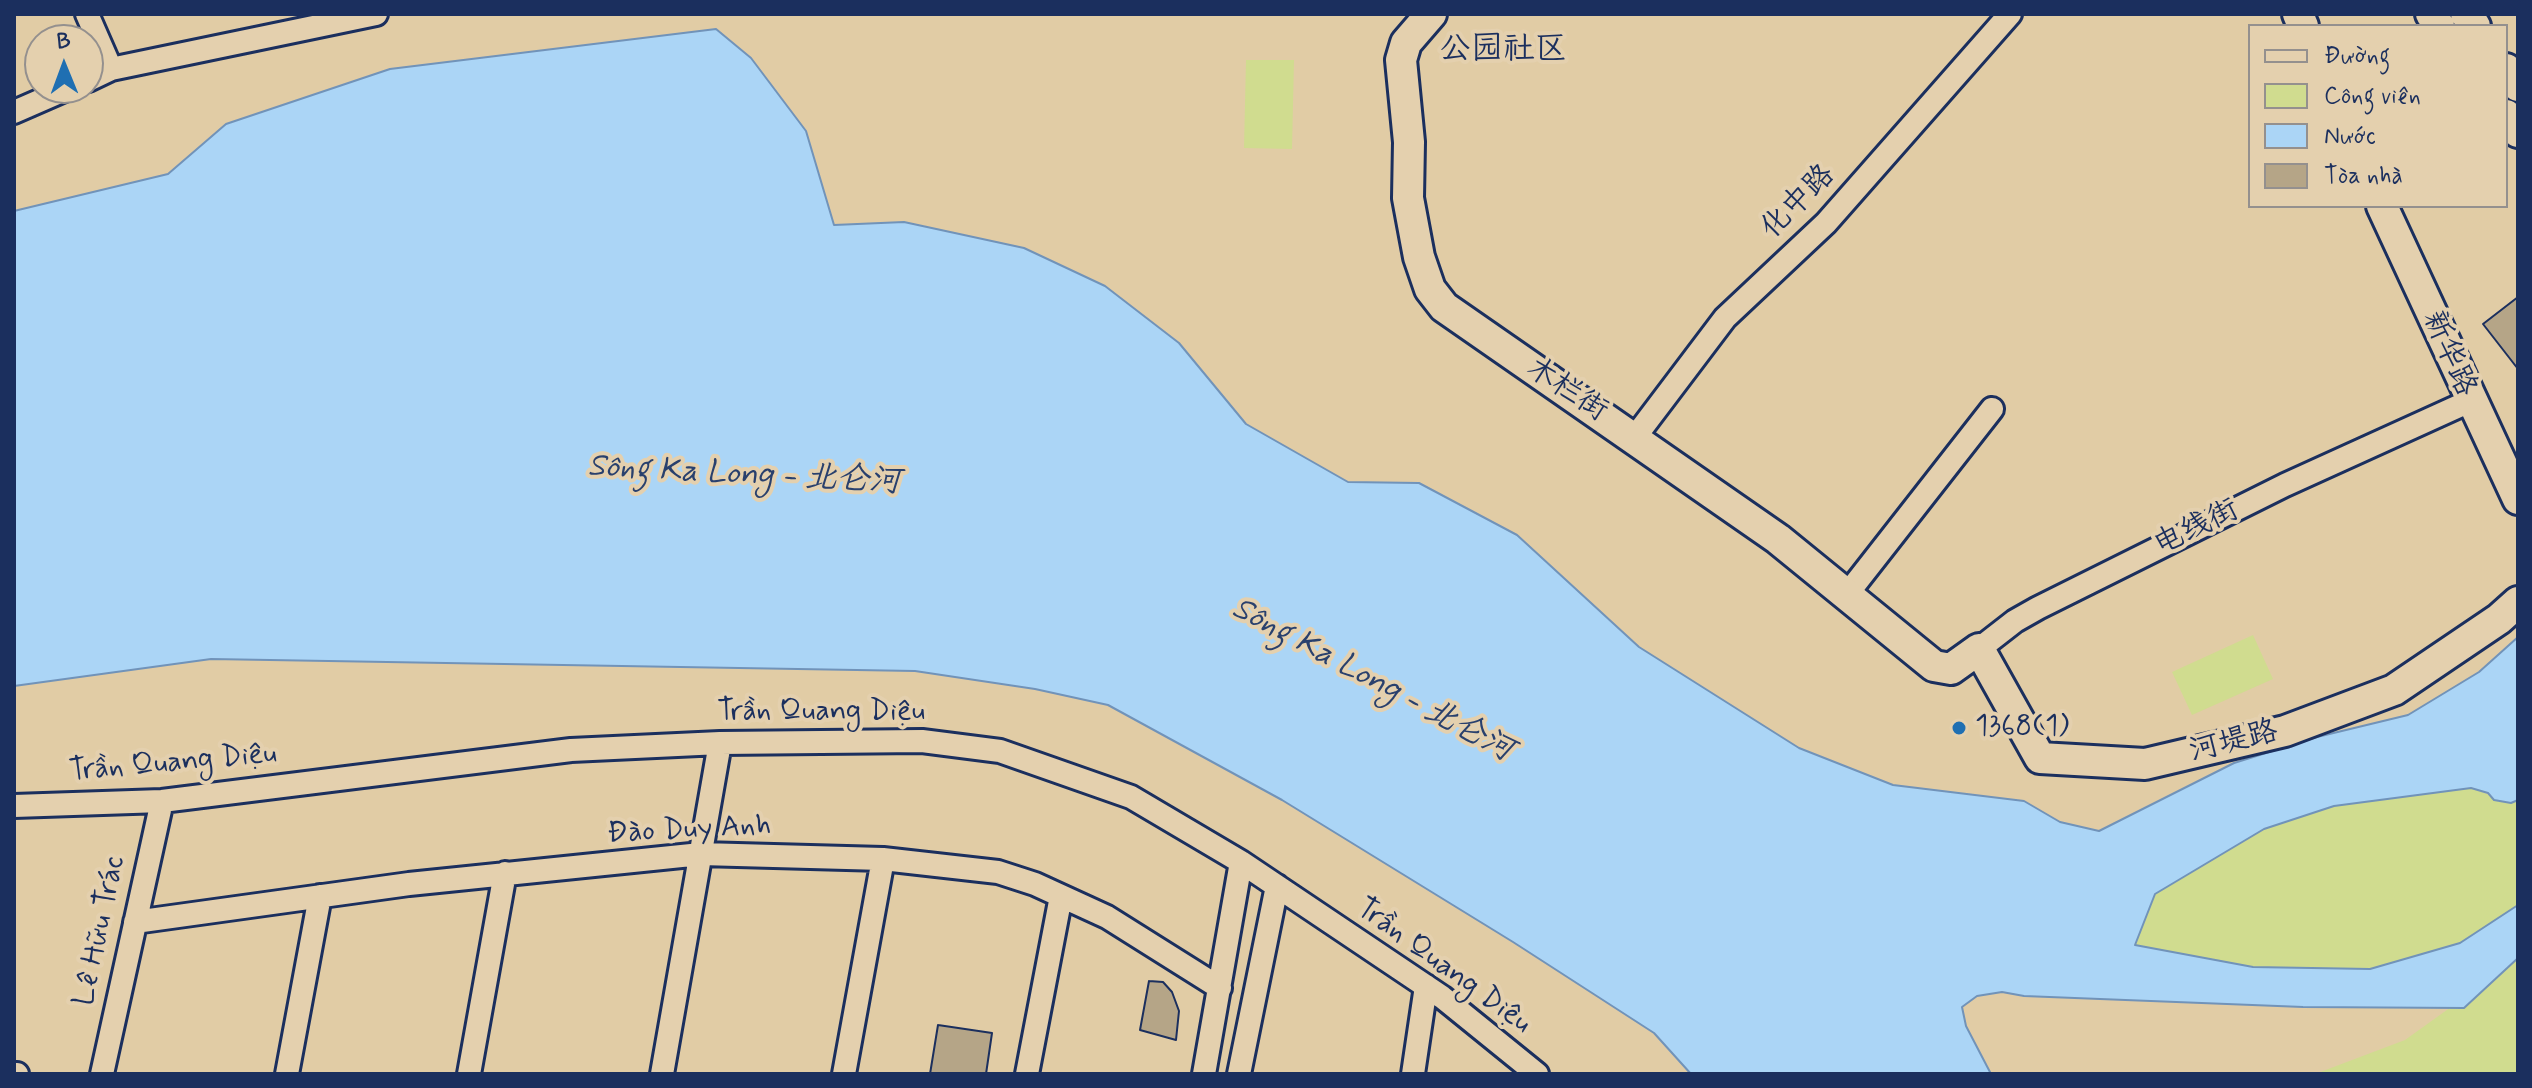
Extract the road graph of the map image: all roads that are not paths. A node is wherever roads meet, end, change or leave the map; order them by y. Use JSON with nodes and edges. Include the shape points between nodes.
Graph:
{"nodes":[{"id":1,"x":87,"y":14,"type":"edge"},
{"id":2,"x":376,"y":14,"type":"edge"},
{"id":3,"x":1431,"y":14,"type":"edge"},
{"id":4,"x":2010,"y":14,"type":"edge"},
{"id":5,"x":111,"y":69,"type":"junction"},
{"id":6,"x":104,"y":72,"type":"edge"},
{"id":7,"x":32,"y":104,"type":"edge"},
{"id":8,"x":14,"y":112,"type":"edge"},
{"id":9,"x":2383,"y":208,"type":"edge"},
{"id":10,"x":2470,"y":401,"type":"junction"},
{"id":11,"x":1992,"y":409,"type":"dead end"},
{"id":12,"x":1635,"y":437,"type":"junction"},
{"id":13,"x":2518,"y":499,"type":"edge"},
{"id":14,"x":1848,"y":593,"type":"junction"},
{"id":15,"x":2518,"y":602,"type":"edge"},
{"id":16,"x":1979,"y":649,"type":"junction"},
{"id":17,"x":1934,"y":666,"type":"joint"},
{"id":18,"x":720,"y":743,"type":"junction"},
{"id":19,"x":162,"y":801,"type":"junction"},
{"id":20,"x":14,"y":806,"type":"edge"},
{"id":21,"x":701,"y":854,"type":"junction"},
{"id":22,"x":883,"y":859,"type":"junction"},
{"id":23,"x":1241,"y":862,"type":"junction"},
{"id":24,"x":505,"y":873,"type":"junction"},
{"id":25,"x":1277,"y":886,"type":"junction"},
{"id":26,"x":320,"y":896,"type":"junction"},
{"id":27,"x":1061,"y":896,"type":"junction"},
{"id":28,"x":135,"y":922,"type":"junction"},
{"id":29,"x":1426,"y":986,"type":"junction"},
{"id":30,"x":1220,"y":988,"type":"junction"},
{"id":31,"x":102,"y":1074,"type":"edge"},
{"id":32,"x":287,"y":1074,"type":"edge"},
{"id":33,"x":469,"y":1074,"type":"edge"},
{"id":34,"x":662,"y":1074,"type":"edge"},
{"id":35,"x":844,"y":1074,"type":"edge"},
{"id":36,"x":1027,"y":1074,"type":"edge"},
{"id":37,"x":1204,"y":1074,"type":"edge"},
{"id":38,"x":1239,"y":1074,"type":"edge"},
{"id":39,"x":1413,"y":1074,"type":"edge"},
{"id":40,"x":1537,"y":1074,"type":"edge"}],
"edges":[{"from":1,"to":5,"type":"street"},
{"from":2,"to":5,"type":"street"},
{"from":3,"to":12,"type":"street","name":"木栏街","via":[[1406,43],[1401,60],[1408,198],[1430,289],[1444,307],[1493,343]]},
{"from":4,"to":12,"type":"street","name":"化中路","via":[[1826,223],[1725,318]]},
{"from":5,"to":6,"type":"street"},
{"from":7,"to":8,"type":"street"},
{"from":9,"to":10,"type":"street","name":"新华路"},
{"from":10,"to":13,"type":"street","name":"新华路"},
{"from":10,"to":16,"type":"street","name":"电线街","via":[[2285,485],[2052,601]]},
{"from":11,"to":14,"type":"street"},
{"from":12,"to":14,"type":"street","name":"木栏街"},
{"from":14,"to":17,"type":"street","name":"木栏街"},
{"from":15,"to":16,"type":"street","name":"河堤路","via":[[2394,690],[2285,731],[2145,764],[2040,758]]},
{"from":16,"to":17,"type":"street","name":"电线街","via":[[1951,669]]},
{"from":18,"to":19,"type":"street","name":"Trần Quang Diệu","via":[[571,750]]},
{"from":18,"to":21,"type":"street"},
{"from":18,"to":23,"type":"street","name":"Trần Quang Diệu","via":[[922,741],[1000,751],[1131,797]]},
{"from":19,"to":20,"type":"street","name":"Trần Quang Diệu"},
{"from":19,"to":28,"type":"street","name":"Lê Hữu Trác"},
{"from":21,"to":22,"type":"street","name":"Đào Duy Anh"},
{"from":21,"to":24,"type":"street","name":"Đào Duy Anh"},
{"from":21,"to":34,"type":"street"},
{"from":22,"to":27,"type":"street","name":"Đào Duy Anh","via":[[998,872]]},
{"from":22,"to":35,"type":"street"},
{"from":23,"to":25,"type":"street","name":"Trần Quang Diệu"},
{"from":23,"to":30,"type":"street"},
{"from":24,"to":26,"type":"street","name":"Đào Duy Anh"},
{"from":24,"to":33,"type":"street"},
{"from":25,"to":29,"type":"street","name":"Trần Quang Diệu"},
{"from":25,"to":38,"type":"street"},
{"from":26,"to":28,"type":"street","name":"Đào Duy Anh"},
{"from":26,"to":32,"type":"street"},
{"from":27,"to":30,"type":"street","name":"Đào Duy Anh","via":[[1107,917]]},
{"from":27,"to":36,"type":"street"},
{"from":28,"to":31,"type":"street","name":"Lê Hữu Trác"},
{"from":29,"to":39,"type":"street"},
{"from":29,"to":40,"type":"street","name":"Trần Quang Diệu"},
{"from":30,"to":37,"type":"street"}]}
